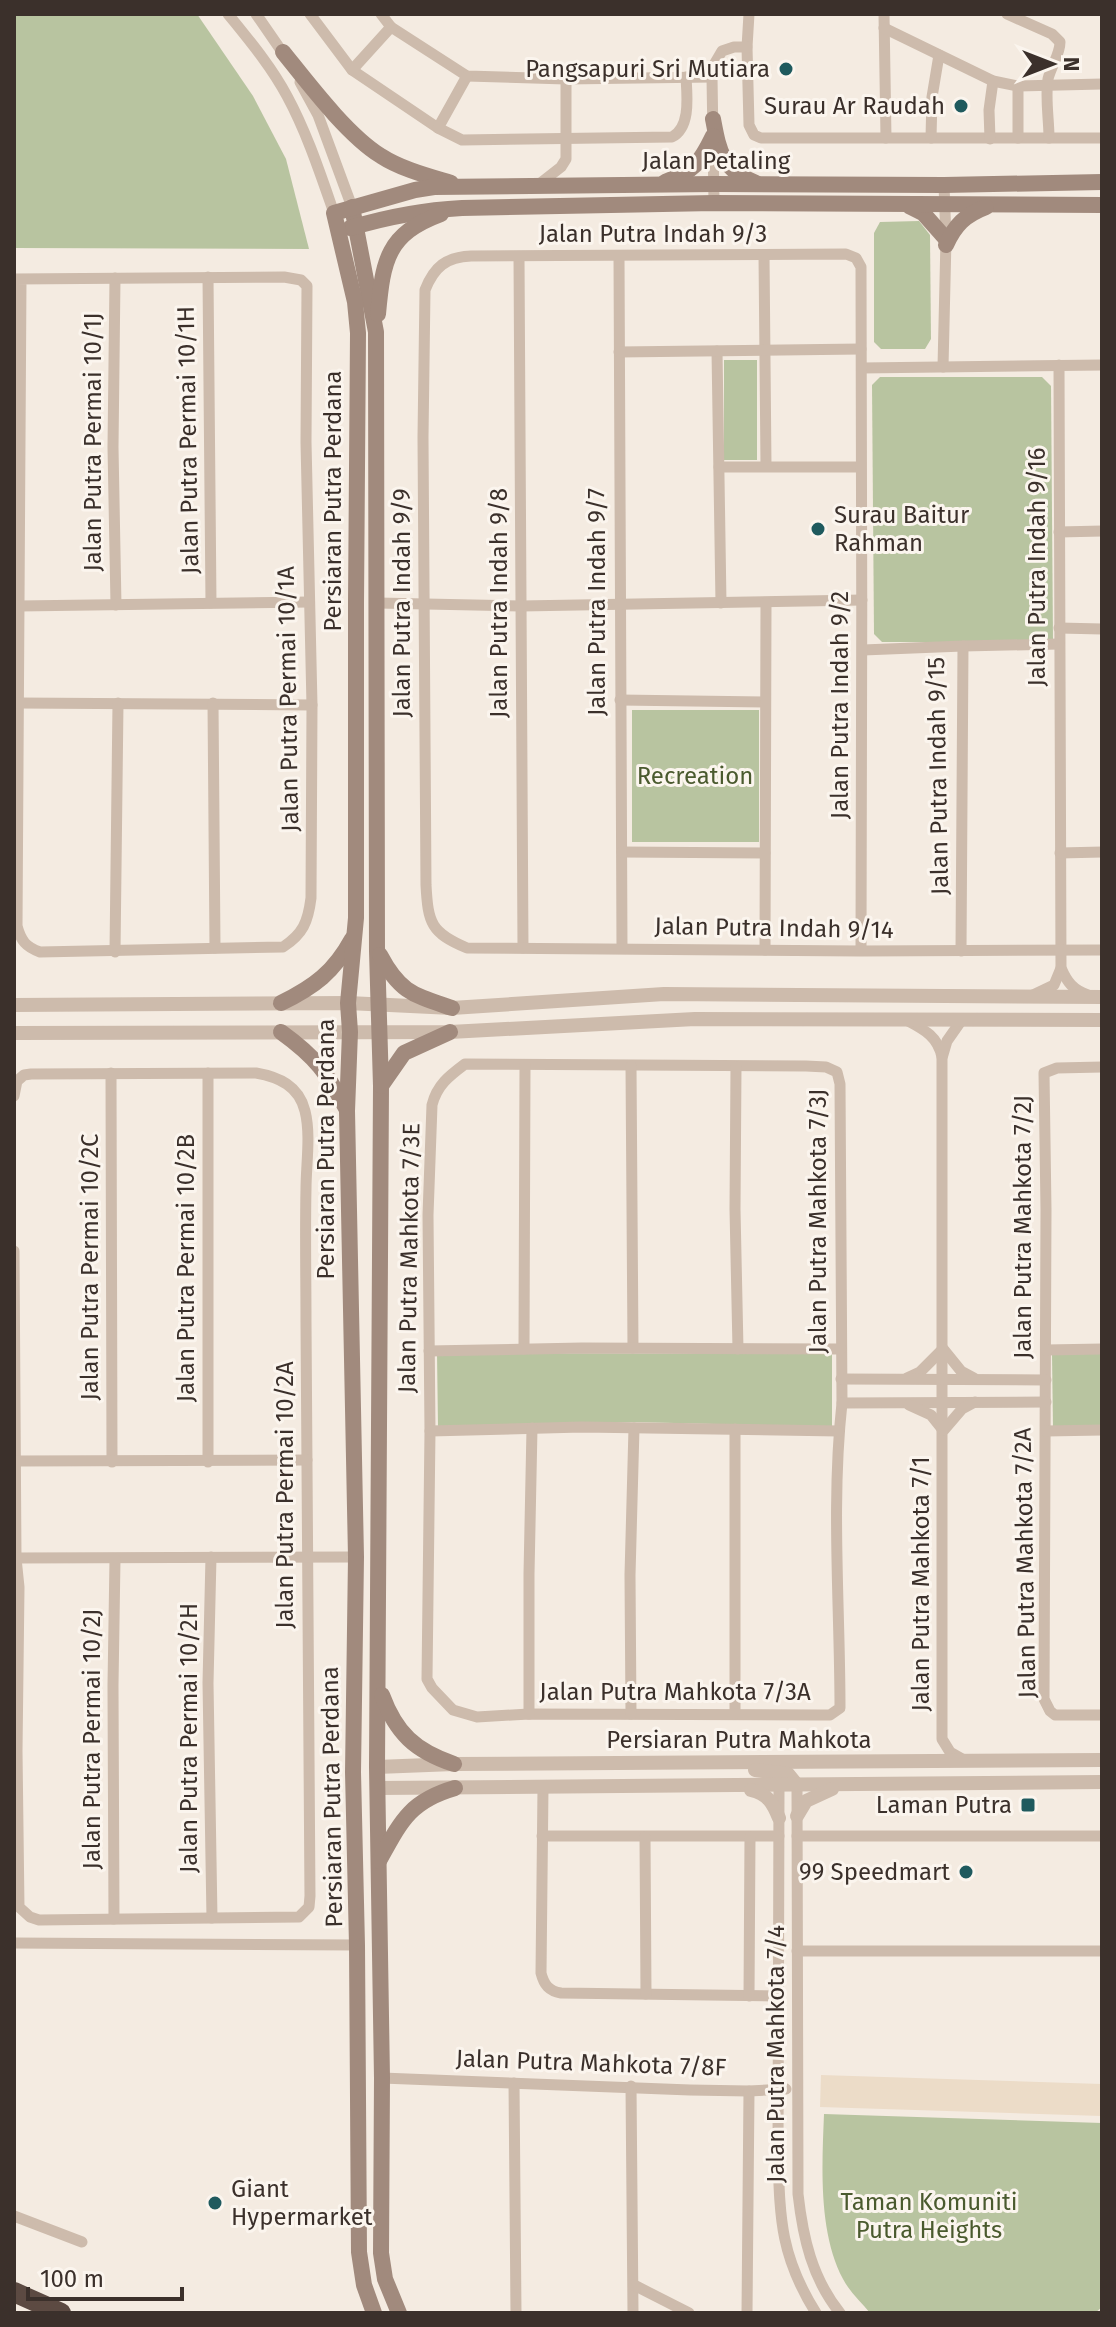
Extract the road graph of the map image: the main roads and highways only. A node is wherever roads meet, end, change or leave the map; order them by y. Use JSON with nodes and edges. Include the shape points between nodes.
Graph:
{"nodes":[{"id":1,"x":283,"y":52,"type":"road end"},
{"id":2,"x":1102,"y":182,"type":"edge"},
{"id":3,"x":760,"y":184,"type":"junction"},
{"id":4,"x":656,"y":185,"type":"junction"},
{"id":5,"x":463,"y":187,"type":"junction"},
{"id":6,"x":908,"y":205,"type":"junction"},
{"id":7,"x":991,"y":205,"type":"junction"},
{"id":8,"x":1102,"y":205,"type":"edge"},
{"id":9,"x":352,"y":207,"type":"junction"},
{"id":10,"x":462,"y":208,"type":"junction"},
{"id":11,"x":334,"y":213,"type":"joint"},
{"id":12,"x":357,"y":226,"type":"junction"},
{"id":13,"x":339,"y":231,"type":"junction"},
{"id":14,"x":376,"y":332,"type":"junction"},
{"id":15,"x":356,"y":918,"type":"junction"},
{"id":16,"x":377,"y":951,"type":"junction"},
{"id":17,"x":281,"y":1003,"type":"road end"},
{"id":18,"x":452,"y":1008,"type":"road end"},
{"id":19,"x":281,"y":1032,"type":"road end"},
{"id":20,"x":450,"y":1032,"type":"road end"},
{"id":21,"x":381,"y":1086,"type":"junction"},
{"id":22,"x":347,"y":1111,"type":"junction"},
{"id":23,"x":378,"y":1686,"type":"junction"},
{"id":24,"x":354,"y":1720,"type":"junction"},
{"id":25,"x":454,"y":1764,"type":"road end"},
{"id":26,"x":374,"y":1778,"type":"junction"},
{"id":27,"x":455,"y":1788,"type":"road end"},
{"id":28,"x":354,"y":1844,"type":"junction"},
{"id":29,"x":379,"y":1862,"type":"junction"},
{"id":30,"x":14,"y":2290,"type":"edge"},
{"id":31,"x":61,"y":2313,"type":"edge"},
{"id":32,"x":374,"y":2313,"type":"edge"},
{"id":33,"x":399,"y":2313,"type":"edge"}],
"edges":[{"from":1,"to":5,"type":"main road","via":[[363,143],[383,158]]},
{"from":2,"to":3,"type":"main road","name":"Jalan Petaling"},
{"from":3,"to":4,"type":"main road","name":"Jalan Petaling"},
{"from":3,"to":4,"type":"main road","via":[[729,167],[713,128],[701,160]]},
{"from":4,"to":5,"type":"main road","name":"Jalan Petaling"},
{"from":5,"to":9,"type":"main road","name":"Jalan Petaling","via":[[415,190]]},
{"from":6,"to":7,"type":"main road","name":"Jalan Petaling"},
{"from":6,"to":7,"type":"main road","via":[[923,213],[946,242],[958,223]]},
{"from":6,"to":10,"type":"main road","name":"Jalan Petaling"},
{"from":7,"to":8,"type":"main road","name":"Jalan Petaling"},
{"from":9,"to":11,"type":"main road","name":"Jalan Petaling"},
{"from":9,"to":12,"type":"main road","name":"Persiaran Putra Perdana"},
{"from":10,"to":12,"type":"main road","name":"Jalan Petaling","via":[[396,215]]},
{"from":10,"to":14,"type":"main road","via":[[427,219],[399,238],[385,266]]},
{"from":11,"to":13,"type":"main road","name":"Persiaran Putra Perdana"},
{"from":12,"to":13,"type":"main road","name":"Jalan Petaling"},
{"from":12,"to":14,"type":"main road","name":"Persiaran Putra Perdana"},
{"from":13,"to":15,"type":"main road","name":"Persiaran Putra Perdana","via":[[358,333]]},
{"from":14,"to":16,"type":"main road","name":"Persiaran Putra Perdana"},
{"from":15,"to":17,"type":"main road","via":[[353,937],[333,968],[312,988]]},
{"from":15,"to":22,"type":"main road","name":"Persiaran Putra Perdana","via":[[348,1003]]},
{"from":16,"to":18,"type":"main road","via":[[398,984]]},
{"from":16,"to":21,"type":"main road","name":"Persiaran Putra Perdana"},
{"from":19,"to":22,"type":"main road","via":[[312,1056]]},
{"from":20,"to":21,"type":"main road","via":[[404,1053]]},
{"from":21,"to":23,"type":"main road","name":"Persiaran Putra Perdana"},
{"from":22,"to":24,"type":"main road","name":"Persiaran Putra Perdana"},
{"from":23,"to":25,"type":"main road","via":[[405,1737]]},
{"from":23,"to":26,"type":"main road","name":"Persiaran Putra Perdana"},
{"from":24,"to":26,"type":"main road","via":[[362,1758]]},
{"from":24,"to":28,"type":"main road","name":"Persiaran Putra Perdana"},
{"from":26,"to":28,"type":"main road","via":[[362,1801]]},
{"from":26,"to":29,"type":"main road","name":"Persiaran Putra Perdana"},
{"from":27,"to":29,"type":"main road","via":[[412,1809]]},
{"from":28,"to":32,"type":"main road","name":"Persiaran Putra Perdana","via":[[359,2252]]},
{"from":29,"to":33,"type":"main road","name":"Persiaran Putra Perdana","via":[[381,2253]]},
{"from":30,"to":31,"type":"highway"}]}
